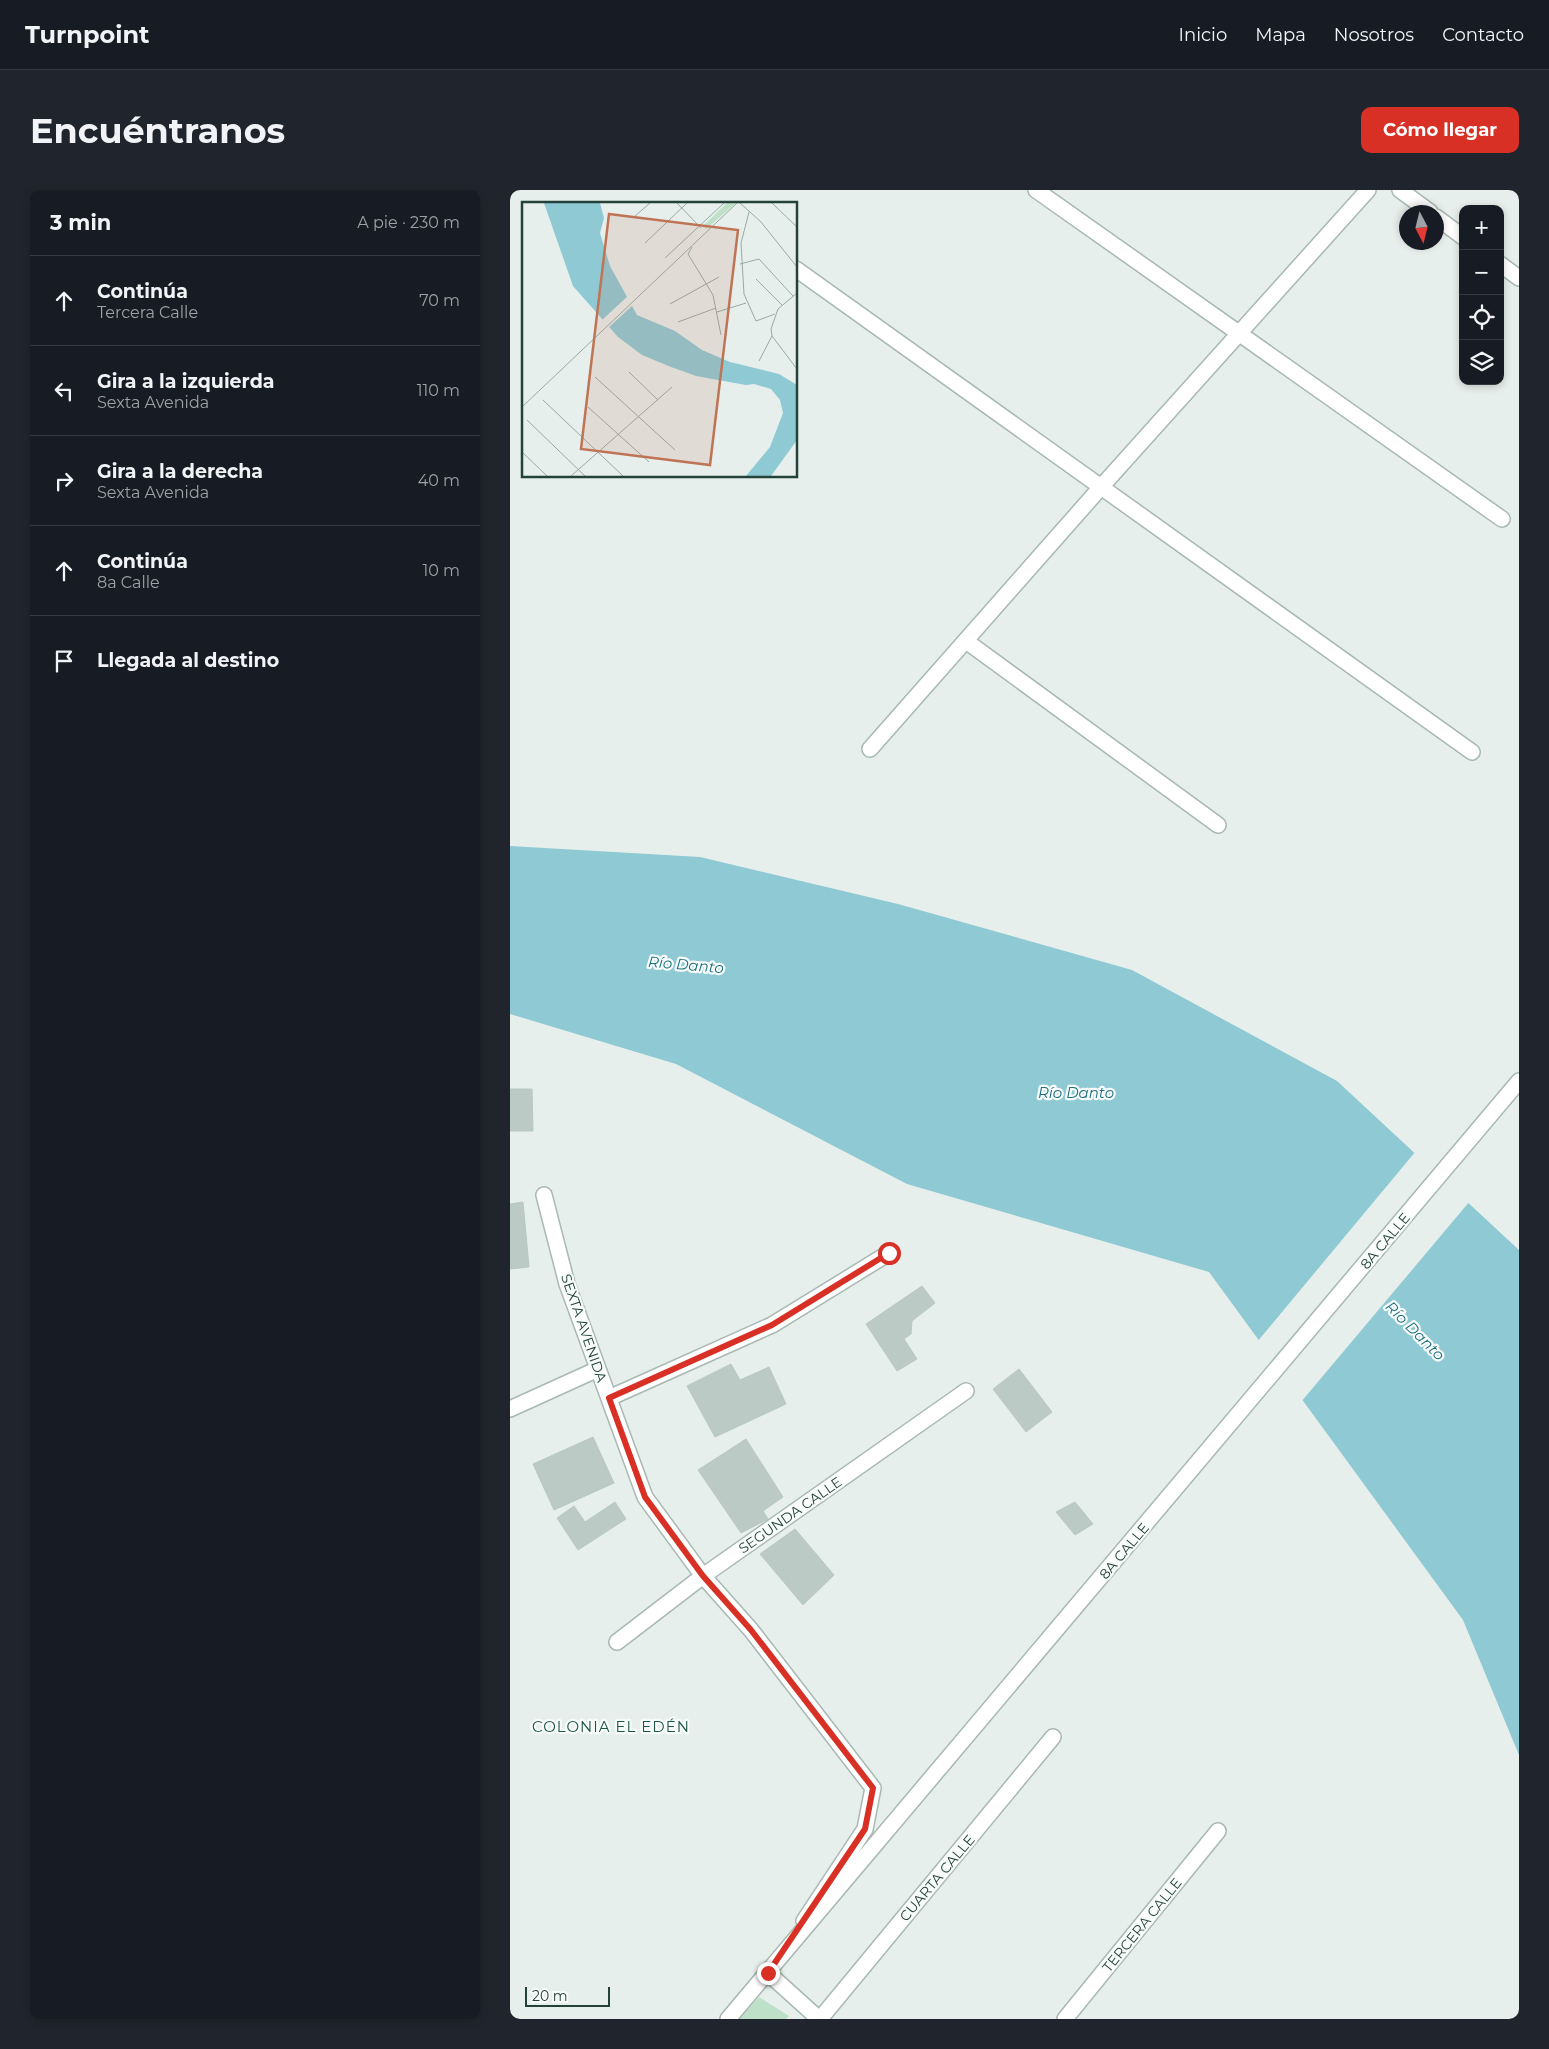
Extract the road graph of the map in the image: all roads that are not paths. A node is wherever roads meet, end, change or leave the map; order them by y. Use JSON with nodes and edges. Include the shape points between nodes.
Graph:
{"nodes":[{"id":1,"x":1036,"y":190,"type":"edge"},
{"id":2,"x":1368,"y":190,"type":"edge"},
{"id":3,"x":1400,"y":190,"type":"edge"},
{"id":4,"x":1420,"y":205,"type":"edge"},
{"id":5,"x":1444,"y":223,"type":"edge"},
{"id":6,"x":1459,"y":234,"type":"edge"},
{"id":7,"x":1504,"y":267,"type":"edge"},
{"id":8,"x":798,"y":270,"type":"edge"},
{"id":9,"x":1519,"y":278,"type":"edge"},
{"id":10,"x":1240,"y":334,"type":"junction"},
{"id":11,"x":1101,"y":486,"type":"junction"},
{"id":12,"x":1502,"y":520,"type":"dead end"},
{"id":13,"x":966,"y":641,"type":"junction"},
{"id":14,"x":870,"y":749,"type":"dead end"},
{"id":15,"x":1472,"y":752,"type":"dead end"},
{"id":16,"x":1218,"y":825,"type":"dead end"},
{"id":17,"x":1514,"y":1087,"type":"edge"},
{"id":18,"x":544,"y":1195,"type":"dead end"},
{"id":19,"x":889,"y":1253,"type":"dead end"},
{"id":20,"x":598,"y":1369,"type":"junction"},
{"id":21,"x":966,"y":1391,"type":"dead end"},
{"id":22,"x":609,"y":1398,"type":"junction"},
{"id":23,"x":510,"y":1409,"type":"edge"},
{"id":24,"x":703,"y":1576,"type":"junction"},
{"id":25,"x":617,"y":1642,"type":"dead end"},
{"id":26,"x":1053,"y":1737,"type":"dead end"},
{"id":27,"x":1218,"y":1831,"type":"dead end"},
{"id":28,"x":783,"y":1952,"type":"junction"},
{"id":29,"x":768,"y":1973,"type":"junction"},
{"id":30,"x":728,"y":2019,"type":"edge"},
{"id":31,"x":820,"y":2019,"type":"edge"},
{"id":32,"x":1065,"y":2019,"type":"edge"}],
"edges":[{"from":1,"to":10,"type":"street"},
{"from":2,"to":10,"type":"street"},
{"from":3,"to":4,"type":"street"},
{"from":5,"to":6,"type":"street"},
{"from":7,"to":9,"type":"street"},
{"from":8,"to":11,"type":"street"},
{"from":10,"to":11,"type":"street"},
{"from":10,"to":12,"type":"street"},
{"from":11,"to":13,"type":"street"},
{"from":11,"to":15,"type":"street"},
{"from":13,"to":14,"type":"street"},
{"from":13,"to":16,"type":"street"},
{"from":17,"to":28,"type":"street","name":"8A CALLE"},
{"from":18,"to":20,"type":"street","name":"SEXTA AVENIDA","via":[[567,1284]]},
{"from":19,"to":22,"type":"street","via":[[772,1325]]},
{"from":20,"to":22,"type":"street","name":"SEXTA AVENIDA"},
{"from":20,"to":23,"type":"street"},
{"from":21,"to":24,"type":"street","name":"SEGUNDA CALLE"},
{"from":22,"to":24,"type":"street","name":"SEXTA AVENIDA","via":[[645,1497]]},
{"from":24,"to":25,"type":"street","name":"SEGUNDA CALLE"},
{"from":24,"to":28,"type":"street","name":"SEXTA AVENIDA","via":[[751,1630],[873,1788],[865,1829]]},
{"from":26,"to":31,"type":"street","name":"CUARTA CALLE"},
{"from":27,"to":32,"type":"street","name":"TERCERA CALLE"},
{"from":28,"to":29,"type":"street","name":"8A CALLE"},
{"from":29,"to":30,"type":"street","name":"8A CALLE"},
{"from":29,"to":31,"type":"street"}]}
